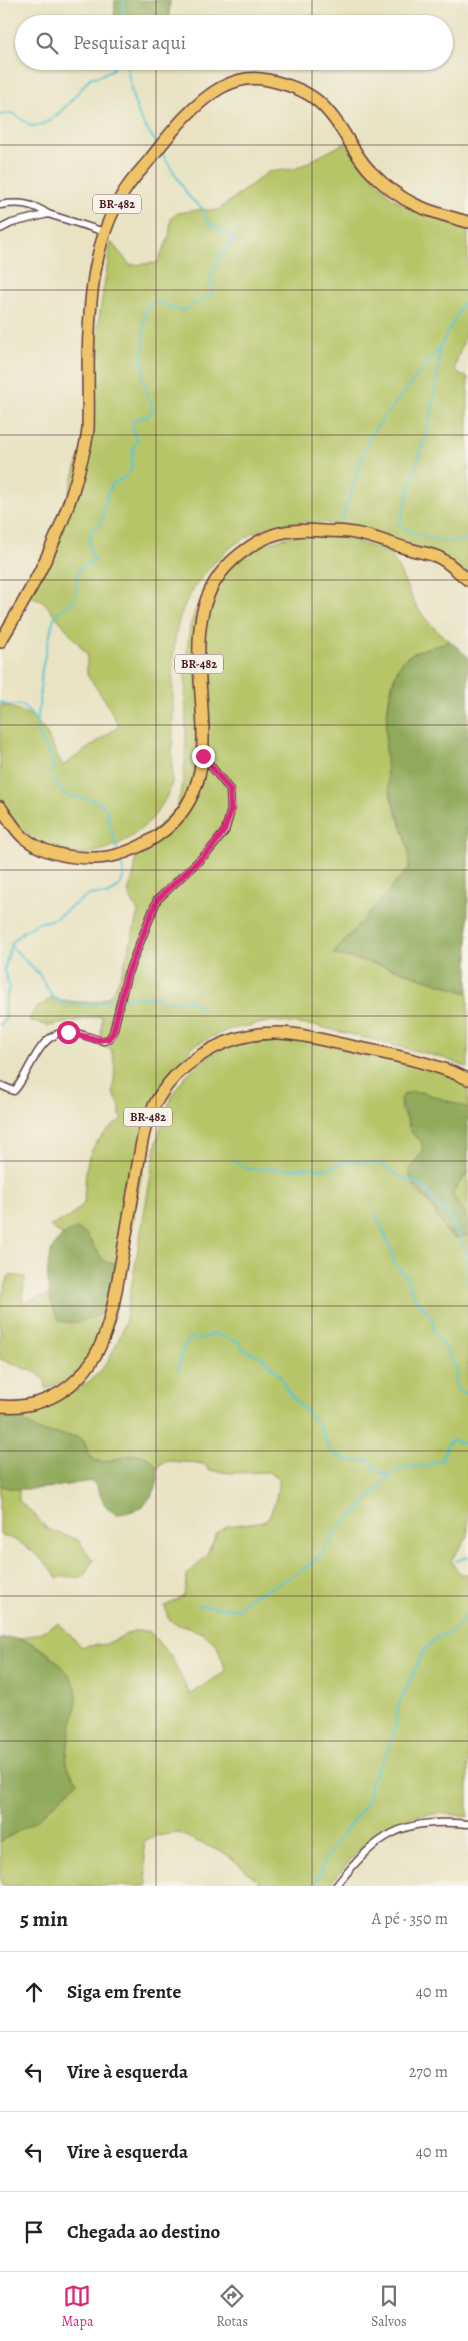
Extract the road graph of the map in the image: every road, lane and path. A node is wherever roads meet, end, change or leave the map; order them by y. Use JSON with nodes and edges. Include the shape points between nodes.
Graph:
{"nodes":[{"id":1,"x":0,"y":205,"type":"edge"},
{"id":2,"x":48,"y":214,"type":"junction"},
{"id":3,"x":468,"y":222,"type":"edge"},
{"id":4,"x":0,"y":229,"type":"edge"},
{"id":5,"x":105,"y":232,"type":"junction"},
{"id":6,"x":468,"y":580,"type":"edge"},
{"id":7,"x":0,"y":642,"type":"edge"},
{"id":8,"x":203,"y":756,"type":"junction"},
{"id":9,"x":0,"y":807,"type":"edge"},
{"id":10,"x":468,"y":1079,"type":"edge"},
{"id":11,"x":0,"y":1085,"type":"edge"},
{"id":12,"x":0,"y":1406,"type":"edge"},
{"id":13,"x":468,"y":1824,"type":"edge"},
{"id":14,"x":336,"y":1886,"type":"edge"}],
"edges":[{"from":1,"to":2,"type":"street","via":[[23,203]]},
{"from":2,"to":4,"type":"street"},
{"from":2,"to":5,"type":"street"},
{"from":3,"to":5,"type":"highway","number":"BR-482","via":[[429,211],[400,197],[363,163],[329,110],[320,102],[296,88],[264,79],[227,84],[194,108],[128,186]]},
{"from":5,"to":7,"type":"highway","number":"BR-482","via":[[92,286],[88,333],[88,431],[78,474],[55,542]]},
{"from":6,"to":8,"type":"highway","number":"BR-482","via":[[439,558],[354,533],[301,528],[270,536],[248,548],[231,562],[211,589],[200,624]]},
{"from":8,"to":9,"type":"highway","number":"BR-482","via":[[199,783],[185,809],[163,832],[122,854],[81,858],[47,851],[23,836]]},
{"from":8,"to":11,"type":"street","via":[[230,790],[231,810],[224,831],[210,850],[157,900],[127,975],[113,1033],[104,1041],[68,1032],[53,1036],[37,1052],[14,1091]]},
{"from":10,"to":12,"type":"highway","number":"BR-482","via":[[424,1063],[294,1034],[258,1034],[205,1052],[172,1079],[147,1120],[111,1317],[99,1350],[82,1375],[54,1397],[32,1404]]},
{"from":13,"to":14,"type":"street","via":[[432,1822],[405,1827],[370,1847]]}]}
